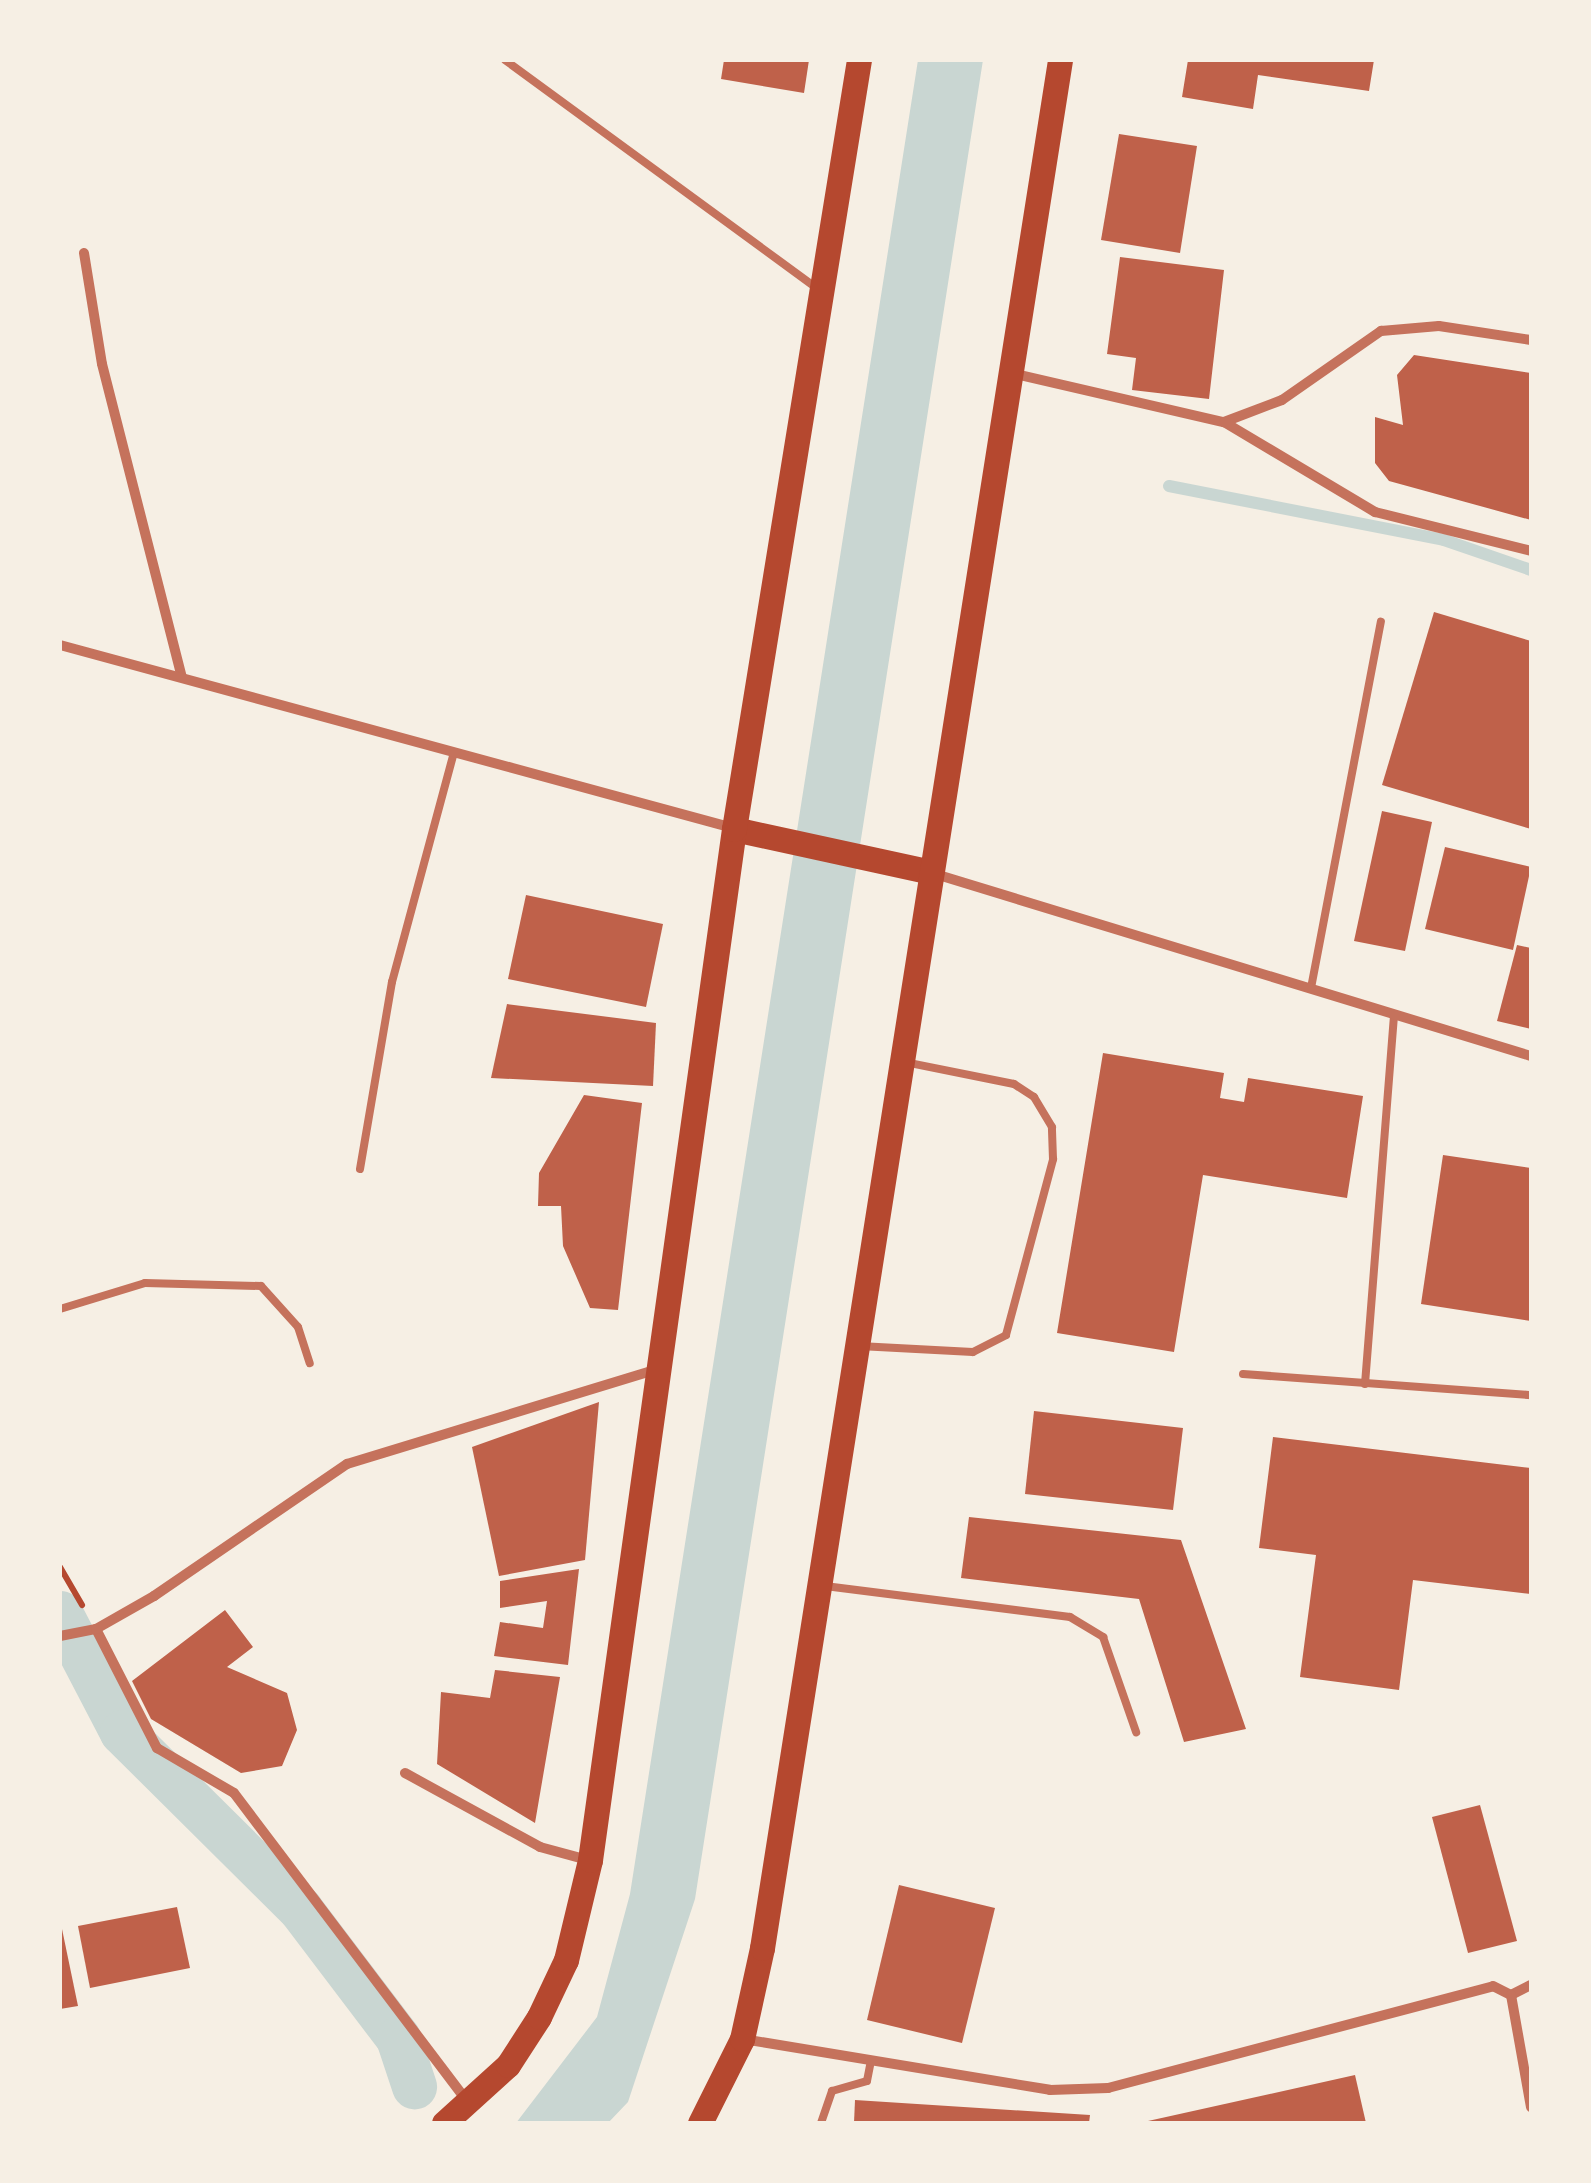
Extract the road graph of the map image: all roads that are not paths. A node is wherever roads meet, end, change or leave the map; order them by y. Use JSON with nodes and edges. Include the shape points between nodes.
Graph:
{"nodes":[{"id":1,"x":506,"y":60,"type":"edge"},
{"id":2,"x":859,"y":60,"type":"edge"},
{"id":3,"x":1060,"y":60,"type":"edge"},
{"id":4,"x":84,"y":253,"type":"dead end"},
{"id":5,"x":821,"y":291,"type":"junction"},
{"id":6,"x":1531,"y":340,"type":"edge"},
{"id":7,"x":1011,"y":373,"type":"junction"},
{"id":8,"x":1224,"y":422,"type":"junction"},
{"id":9,"x":1531,"y":551,"type":"edge"},
{"id":10,"x":1382,"y":622,"type":"dead end"},
{"id":11,"x":60,"y":646,"type":"edge"},
{"id":12,"x":181,"y":675,"type":"junction"},
{"id":13,"x":454,"y":752,"type":"junction"},
{"id":14,"x":734,"y":828,"type":"junction"},
{"id":15,"x":931,"y":872,"type":"junction"},
{"id":16,"x":1311,"y":988,"type":"junction"},
{"id":17,"x":1394,"y":1014,"type":"junction"},
{"id":18,"x":1531,"y":1056,"type":"edge"},
{"id":19,"x":900,"y":1061,"type":"junction"},
{"id":20,"x":360,"y":1169,"type":"dead end"},
{"id":21,"x":60,"y":1308,"type":"edge"},
{"id":22,"x":854,"y":1346,"type":"junction"},
{"id":23,"x":310,"y":1363,"type":"dead end"},
{"id":24,"x":663,"y":1367,"type":"junction"},
{"id":25,"x":1243,"y":1374,"type":"dead end"},
{"id":26,"x":1365,"y":1384,"type":"junction"},
{"id":27,"x":1531,"y":1396,"type":"edge"},
{"id":28,"x":816,"y":1585,"type":"junction"},
{"id":29,"x":96,"y":1628,"type":"junction"},
{"id":30,"x":60,"y":1636,"type":"edge"},
{"id":31,"x":1136,"y":1732,"type":"dead end"},
{"id":32,"x":405,"y":1772,"type":"dead end"},
{"id":33,"x":590,"y":1860,"type":"junction"},
{"id":34,"x":1531,"y":1985,"type":"edge"},
{"id":35,"x":1511,"y":1995,"type":"junction"},
{"id":36,"x":742,"y":2039,"type":"junction"},
{"id":37,"x":871,"y":2060,"type":"junction"},
{"id":38,"x":468,"y":2104,"type":"junction"},
{"id":39,"x":1531,"y":2107,"type":"edge"},
{"id":40,"x":444,"y":2123,"type":"edge"},
{"id":41,"x":700,"y":2123,"type":"edge"},
{"id":42,"x":821,"y":2123,"type":"edge"}],
"edges":[{"from":1,"to":5,"type":"lane"},
{"from":2,"to":5,"type":"main road"},
{"from":3,"to":7,"type":"main road"},
{"from":4,"to":12,"type":"street","via":[[102,364]]},
{"from":5,"to":14,"type":"main road"},
{"from":6,"to":8,"type":"street","via":[[1439,326],[1382,331],[1282,400]]},
{"from":7,"to":8,"type":"street"},
{"from":7,"to":15,"type":"main road"},
{"from":8,"to":9,"type":"street","via":[[1375,512]]},
{"from":10,"to":16,"type":"lane"},
{"from":11,"to":12,"type":"street"},
{"from":12,"to":13,"type":"street"},
{"from":13,"to":14,"type":"street"},
{"from":13,"to":20,"type":"lane","via":[[392,982]]},
{"from":14,"to":15,"type":"main road"},
{"from":14,"to":24,"type":"main road"},
{"from":15,"to":16,"type":"street"},
{"from":15,"to":19,"type":"main road"},
{"from":16,"to":17,"type":"street"},
{"from":17,"to":18,"type":"street"},
{"from":17,"to":26,"type":"lane"},
{"from":19,"to":22,"type":"main road"},
{"from":19,"to":22,"type":"lane","via":[[1014,1084],[1052,1127],[1053,1159],[1006,1335],[974,1352]]},
{"from":21,"to":23,"type":"lane","via":[[145,1283],[260,1286],[298,1327]]},
{"from":22,"to":28,"type":"main road"},
{"from":24,"to":29,"type":"street","via":[[347,1464]]},
{"from":24,"to":33,"type":"main road"},
{"from":25,"to":26,"type":"lane"},
{"from":26,"to":27,"type":"lane"},
{"from":28,"to":31,"type":"lane","via":[[1070,1618],[1102,1637]]},
{"from":28,"to":36,"type":"main road"},
{"from":29,"to":30,"type":"street"},
{"from":29,"to":38,"type":"street","via":[[157,1748],[234,1793]]},
{"from":32,"to":33,"type":"street","via":[[540,1847]]},
{"from":33,"to":38,"type":"main road","via":[[566,1960],[540,2017]]},
{"from":34,"to":35,"type":"street"},
{"from":35,"to":37,"type":"street","via":[[1494,1986],[1108,2088],[1050,2090]]},
{"from":35,"to":39,"type":"street"},
{"from":36,"to":37,"type":"street"},
{"from":36,"to":41,"type":"main road"},
{"from":37,"to":42,"type":"lane","via":[[868,2082],[832,2091]]},
{"from":38,"to":40,"type":"main road"}]}
